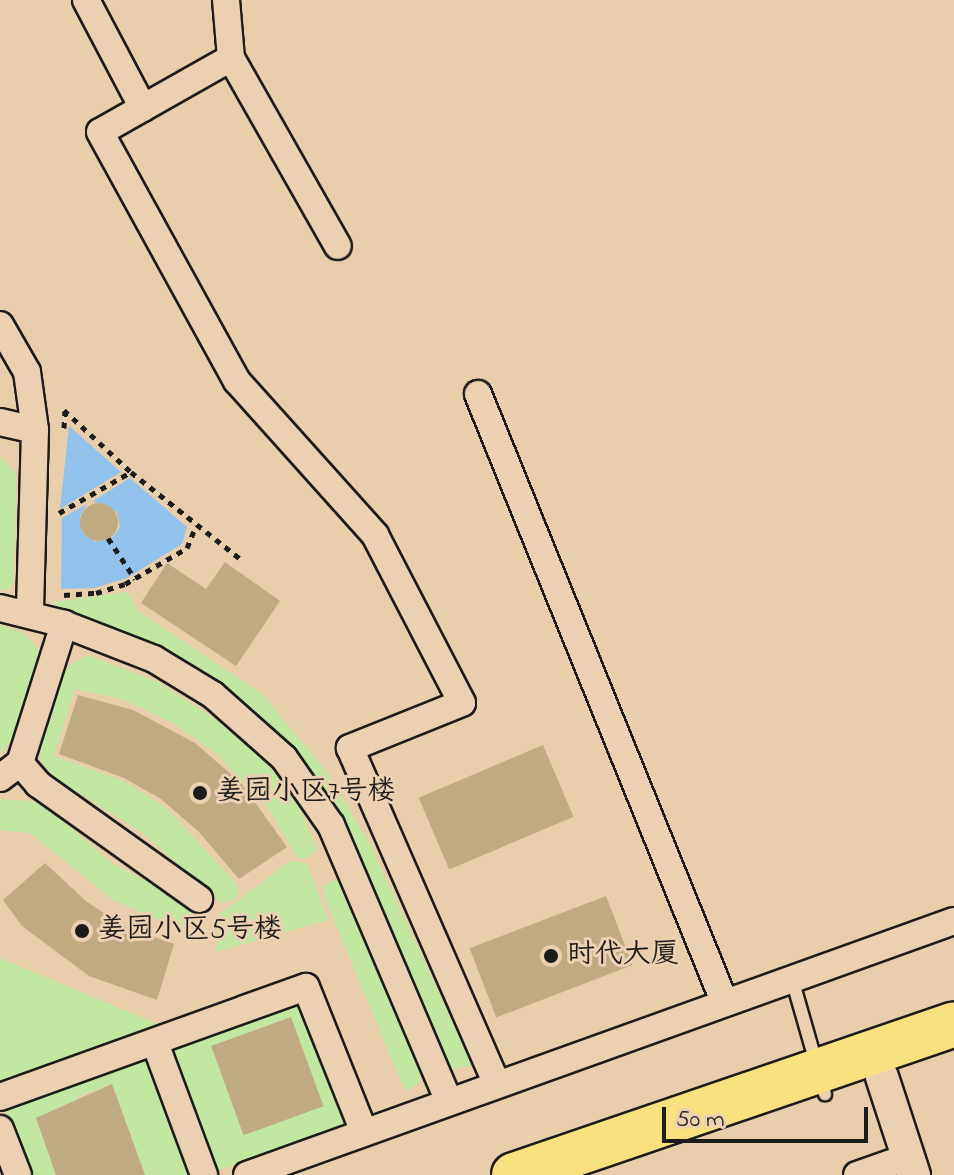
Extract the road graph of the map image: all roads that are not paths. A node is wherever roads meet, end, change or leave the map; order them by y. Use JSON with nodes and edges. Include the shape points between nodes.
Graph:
{"nodes":[{"id":1,"x":86,"y":0,"type":"edge"},
{"id":2,"x":226,"y":0,"type":"edge"},
{"id":3,"x":231,"y":58,"type":"junction"},
{"id":4,"x":143,"y":108,"type":"junction"},
{"id":5,"x":338,"y":246,"type":"dead end"},
{"id":6,"x":0,"y":325,"type":"edge"},
{"id":7,"x":478,"y":394,"type":"dead end"},
{"id":8,"x":0,"y":422,"type":"edge"},
{"id":9,"x":35,"y":430,"type":"junction"},
{"id":10,"x":0,"y":608,"type":"edge"},
{"id":11,"x":30,"y":614,"type":"junction"},
{"id":12,"x":64,"y":624,"type":"junction"},
{"id":13,"x":10,"y":771,"type":"edge"},
{"id":14,"x":199,"y":899,"type":"dead end"},
{"id":15,"x":954,"y":921,"type":"edge"},
{"id":16,"x":792,"y":979,"type":"junction"},
{"id":17,"x":724,"y":1001,"type":"junction"},
{"id":18,"x":954,"y":1024,"type":"edge"},
{"id":19,"x":155,"y":1043,"type":"junction"},
{"id":20,"x":954,"y":1052,"type":"edge"},
{"id":21,"x":882,"y":1077,"type":"junction"},
{"id":22,"x":496,"y":1082,"type":"junction"},
{"id":23,"x":822,"y":1082,"type":"junction"},
{"id":24,"x":0,"y":1097,"type":"edge"},
{"id":25,"x":449,"y":1101,"type":"junction"},
{"id":26,"x":0,"y":1129,"type":"edge"},
{"id":27,"x":364,"y":1132,"type":"junction"},
{"id":28,"x":911,"y":1166,"type":"edge"},
{"id":29,"x":18,"y":1175,"type":"edge"},
{"id":30,"x":204,"y":1175,"type":"edge"},
{"id":31,"x":247,"y":1175,"type":"edge"},
{"id":32,"x":514,"y":1175,"type":"edge"},
{"id":33,"x":593,"y":1175,"type":"edge"},
{"id":34,"x":857,"y":1175,"type":"edge"}],
"edges":[{"from":1,"to":4,"type":"street"},
{"from":2,"to":3,"type":"street"},
{"from":3,"to":4,"type":"street"},
{"from":3,"to":5,"type":"street"},
{"from":4,"to":22,"type":"street","via":[[100,132],[237,381],[375,535],[462,703],[350,748]]},
{"from":6,"to":9,"type":"street","via":[[27,372]]},
{"from":7,"to":17,"type":"street"},
{"from":8,"to":9,"type":"street"},
{"from":9,"to":11,"type":"street"},
{"from":10,"to":11,"type":"street"},
{"from":11,"to":12,"type":"street"},
{"from":12,"to":13,"type":"street"},
{"from":12,"to":25,"type":"street","via":[[154,659],[213,695],[284,758],[331,825]]},
{"from":13,"to":14,"type":"street","via":[[38,784]]},
{"from":15,"to":16,"type":"street"},
{"from":16,"to":17,"type":"street"},
{"from":16,"to":23,"type":"lane"},
{"from":17,"to":22,"type":"street"},
{"from":18,"to":23,"type":"highway"},
{"from":19,"to":24,"type":"street"},
{"from":19,"to":27,"type":"street","via":[[306,987]]},
{"from":19,"to":30,"type":"street"},
{"from":20,"to":21,"type":"highway"},
{"from":21,"to":23,"type":"highway"},
{"from":21,"to":28,"type":"street"},
{"from":22,"to":25,"type":"street"},
{"from":23,"to":32,"type":"highway"},
{"from":23,"to":33,"type":"highway"},
{"from":25,"to":27,"type":"street"},
{"from":26,"to":29,"type":"street"},
{"from":27,"to":31,"type":"street"},
{"from":28,"to":34,"type":"street"}]}
